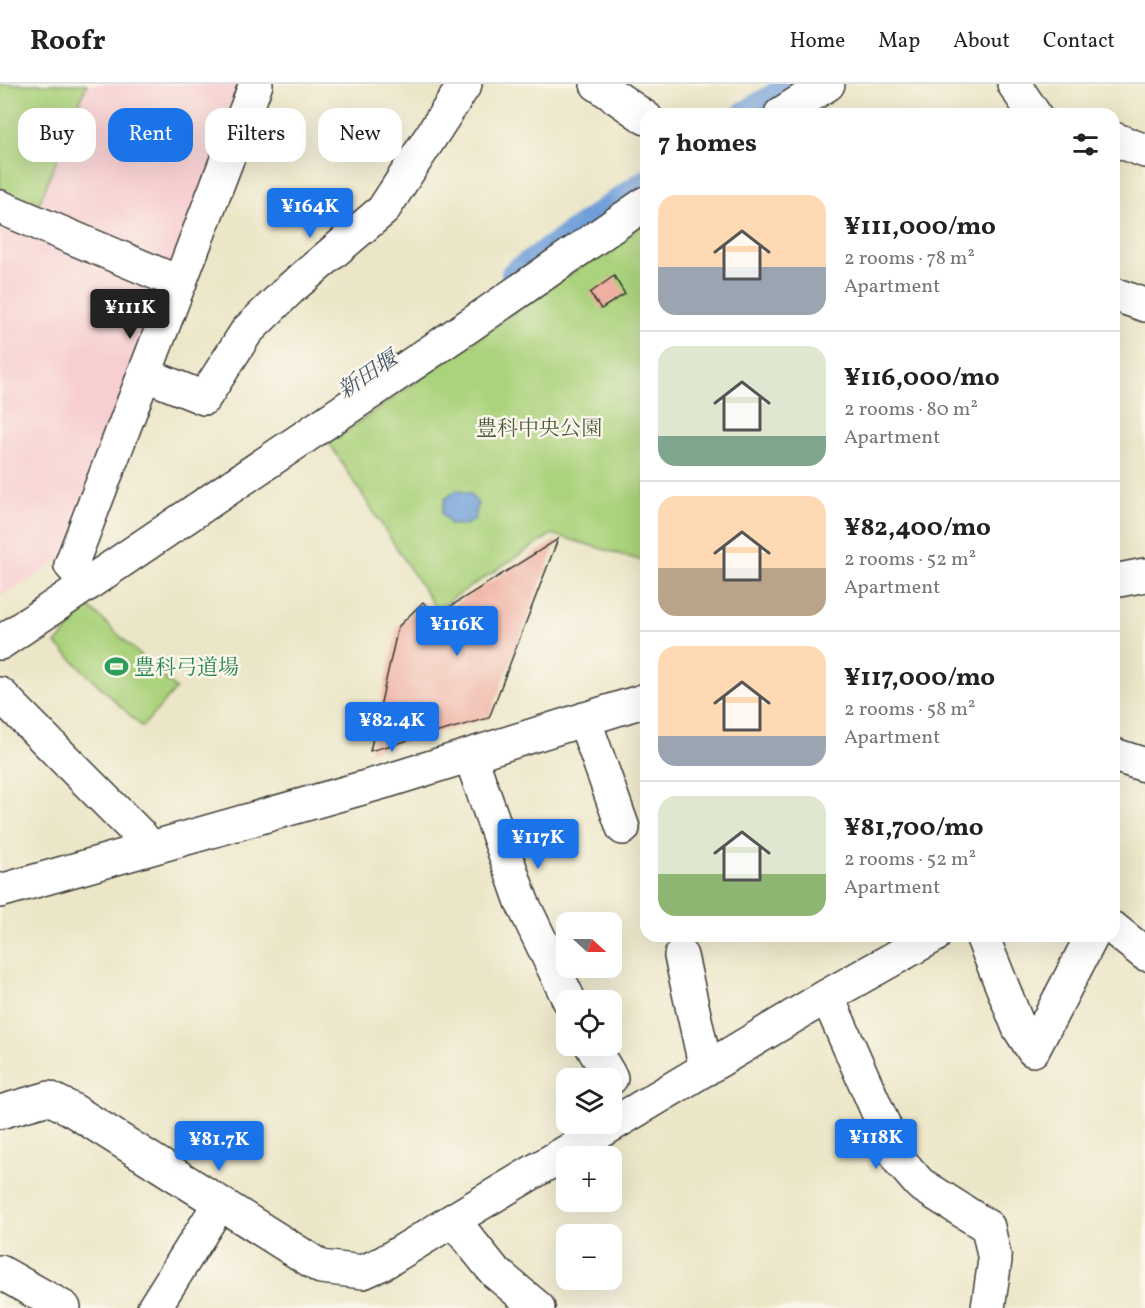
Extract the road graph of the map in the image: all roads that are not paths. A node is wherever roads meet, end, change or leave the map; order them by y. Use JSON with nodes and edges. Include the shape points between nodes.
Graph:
{"nodes":[{"id":1,"x":256,"y":84,"type":"edge"},
{"id":2,"x":465,"y":84,"type":"edge"},
{"id":3,"x":597,"y":84,"type":"edge"},
{"id":4,"x":828,"y":84,"type":"edge"},
{"id":5,"x":1014,"y":84,"type":"edge"},
{"id":6,"x":790,"y":108,"type":"edge"},
{"id":7,"x":1030,"y":108,"type":"edge"},
{"id":8,"x":640,"y":114,"type":"edge"},
{"id":9,"x":1120,"y":141,"type":"edge"},
{"id":10,"x":1145,"y":151,"type":"edge"},
{"id":11,"x":0,"y":207,"type":"edge"},
{"id":12,"x":640,"y":207,"type":"edge"},
{"id":13,"x":180,"y":283,"type":"junction"},
{"id":14,"x":1120,"y":296,"type":"edge"},
{"id":15,"x":1145,"y":305,"type":"edge"},
{"id":16,"x":144,"y":374,"type":"junction"},
{"id":17,"x":1145,"y":575,"type":"edge"},
{"id":18,"x":1120,"y":579,"type":"edge"},
{"id":19,"x":88,"y":585,"type":"junction"},
{"id":20,"x":0,"y":643,"type":"edge"},
{"id":21,"x":0,"y":694,"type":"edge"},
{"id":22,"x":640,"y":702,"type":"edge"},
{"id":23,"x":584,"y":719,"type":"junction"},
{"id":24,"x":470,"y":755,"type":"junction"},
{"id":25,"x":1120,"y":757,"type":"edge"},
{"id":26,"x":1145,"y":765,"type":"edge"},
{"id":27,"x":623,"y":828,"type":"dead end"},
{"id":28,"x":150,"y":848,"type":"junction"},
{"id":29,"x":0,"y":891,"type":"edge"},
{"id":30,"x":1120,"y":933,"type":"edge"},
{"id":31,"x":923,"y":942,"type":"edge"},
{"id":32,"x":984,"y":942,"type":"edge"},
{"id":33,"x":1089,"y":942,"type":"edge"},
{"id":34,"x":1145,"y":954,"type":"edge"},
{"id":35,"x":681,"y":956,"type":"dead end"},
{"id":36,"x":564,"y":990,"type":"edge"},
{"id":37,"x":827,"y":996,"type":"junction"},
{"id":38,"x":706,"y":1069,"type":"junction"},
{"id":39,"x":622,"y":1100,"type":"edge"},
{"id":40,"x":0,"y":1112,"type":"edge"},
{"id":41,"x":630,"y":1114,"type":"junction"},
{"id":42,"x":220,"y":1203,"type":"junction"},
{"id":43,"x":453,"y":1220,"type":"junction"},
{"id":44,"x":0,"y":1272,"type":"edge"},
{"id":45,"x":47,"y":1304,"type":"edge"},
{"id":46,"x":154,"y":1308,"type":"edge"},
{"id":47,"x":538,"y":1308,"type":"edge"},
{"id":48,"x":988,"y":1308,"type":"edge"}],
"edges":[{"from":1,"to":13,"type":"street"},
{"from":2,"to":16,"type":"street","via":[[383,210],[291,288],[248,331],[204,399]]},
{"from":3,"to":8,"type":"street"},
{"from":4,"to":6,"type":"street"},
{"from":5,"to":7,"type":"street"},
{"from":9,"to":10,"type":"street"},
{"from":11,"to":13,"type":"street"},
{"from":12,"to":19,"type":"street"},
{"from":13,"to":16,"type":"street"},
{"from":14,"to":15,"type":"street"},
{"from":16,"to":19,"type":"street","via":[[71,565]]},
{"from":17,"to":18,"type":"street"},
{"from":19,"to":20,"type":"street"},
{"from":21,"to":28,"type":"street"},
{"from":22,"to":23,"type":"street"},
{"from":23,"to":24,"type":"street"},
{"from":23,"to":27,"type":"street"},
{"from":24,"to":28,"type":"street"},
{"from":24,"to":36,"type":"street","via":[[522,902]]},
{"from":25,"to":26,"type":"street"},
{"from":28,"to":29,"type":"street"},
{"from":30,"to":34,"type":"street"},
{"from":31,"to":37,"type":"street"},
{"from":32,"to":33,"type":"street","via":[[1018,1028],[1033,1050]]},
{"from":35,"to":38,"type":"street"},
{"from":37,"to":38,"type":"street"},
{"from":37,"to":48,"type":"street","via":[[899,1160],[920,1184],[988,1227],[995,1260]]},
{"from":38,"to":41,"type":"street"},
{"from":39,"to":41,"type":"street"},
{"from":40,"to":42,"type":"street","via":[[49,1098]]},
{"from":41,"to":43,"type":"street"},
{"from":42,"to":43,"type":"street","via":[[321,1267],[363,1272]]},
{"from":42,"to":46,"type":"street"},
{"from":43,"to":47,"type":"street","via":[[495,1272]]},
{"from":44,"to":45,"type":"street"}]}
